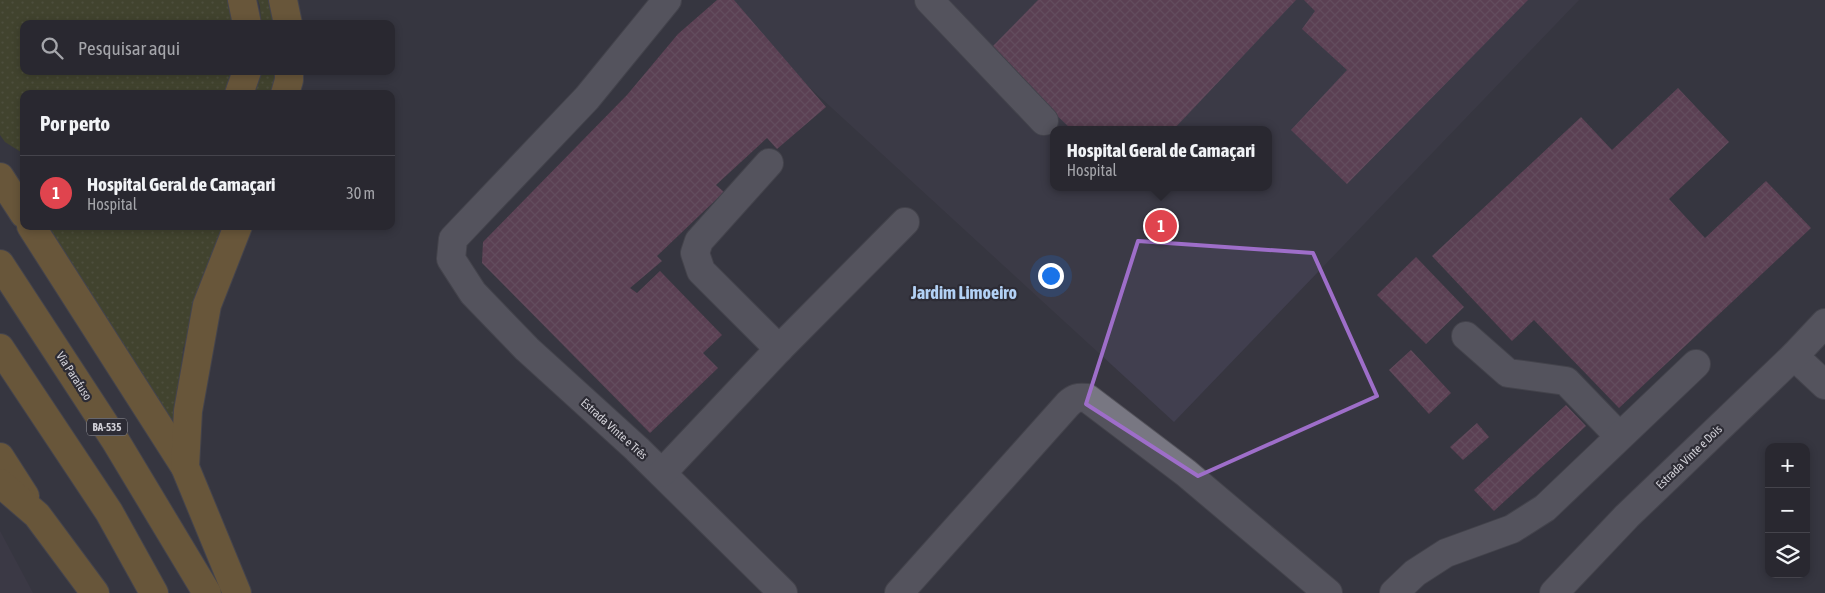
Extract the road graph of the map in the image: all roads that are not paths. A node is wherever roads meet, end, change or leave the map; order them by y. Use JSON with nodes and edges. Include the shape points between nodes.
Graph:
{"nodes":[{"id":1,"x":242,"y":0,"type":"edge"},
{"id":2,"x":283,"y":0,"type":"edge"},
{"id":3,"x":667,"y":0,"type":"edge"},
{"id":4,"x":929,"y":0,"type":"edge"},
{"id":5,"x":246,"y":20,"type":"edge"},
{"id":6,"x":287,"y":20,"type":"edge"},
{"id":7,"x":246,"y":75,"type":"edge"},
{"id":8,"x":289,"y":75,"type":"edge"},
{"id":9,"x":240,"y":90,"type":"edge"},
{"id":10,"x":287,"y":90,"type":"edge"},
{"id":11,"x":1044,"y":121,"type":"dead end"},
{"id":12,"x":769,"y":163,"type":"dead end"},
{"id":13,"x":0,"y":170,"type":"edge"},
{"id":14,"x":0,"y":177,"type":"edge"},
{"id":15,"x":20,"y":178,"type":"edge"},
{"id":16,"x":20,"y":208,"type":"edge"},
{"id":17,"x":905,"y":222,"type":"dead end"},
{"id":18,"x":35,"y":230,"type":"edge"},
{"id":19,"x":236,"y":230,"type":"edge"},
{"id":20,"x":0,"y":264,"type":"edge"},
{"id":21,"x":1825,"y":323,"type":"edge"},
{"id":22,"x":1466,"y":336,"type":"dead end"},
{"id":23,"x":0,"y":348,"type":"edge"},
{"id":24,"x":779,"y":349,"type":"junction"},
{"id":25,"x":1794,"y":356,"type":"junction"},
{"id":26,"x":1696,"y":364,"type":"dead end"},
{"id":27,"x":1825,"y":385,"type":"edge"},
{"id":28,"x":1619,"y":436,"type":"junction"},
{"id":29,"x":0,"y":457,"type":"edge"},
{"id":30,"x":185,"y":467,"type":"junction"},
{"id":31,"x":662,"y":473,"type":"junction"},
{"id":32,"x":0,"y":483,"type":"edge"},
{"id":33,"x":36,"y":515,"type":"junction"},
{"id":34,"x":95,"y":593,"type":"edge"},
{"id":35,"x":154,"y":593,"type":"edge"},
{"id":36,"x":207,"y":593,"type":"edge"},
{"id":37,"x":237,"y":593,"type":"edge"},
{"id":38,"x":783,"y":593,"type":"edge"},
{"id":39,"x":899,"y":593,"type":"edge"},
{"id":40,"x":1328,"y":593,"type":"edge"},
{"id":41,"x":1394,"y":593,"type":"edge"},
{"id":42,"x":1554,"y":593,"type":"edge"}],
"edges":[{"from":1,"to":5,"type":"highway"},
{"from":2,"to":6,"type":"highway"},
{"from":3,"to":31,"type":"street","name":"Estrada Vinte e Três","via":[[587,98],[453,239],[451,259],[473,293],[527,349]]},
{"from":4,"to":11,"type":"street"},
{"from":7,"to":9,"type":"highway"},
{"from":8,"to":10,"type":"highway"},
{"from":12,"to":24,"type":"street","via":[[699,241],[695,253],[701,271]]},
{"from":13,"to":15,"type":"highway"},
{"from":14,"to":16,"type":"highway"},
{"from":17,"to":24,"type":"street"},
{"from":18,"to":30,"type":"highway"},
{"from":19,"to":30,"type":"highway","via":[[207,305],[188,411]]},
{"from":20,"to":36,"type":"highway","name":"Via Parafuso","number":"BA-535","via":[[116,440]]},
{"from":21,"to":25,"type":"street","name":"Estrada Vinte e Dois"},
{"from":22,"to":28,"type":"street","via":[[1508,373],[1566,381]]},
{"from":23,"to":35,"type":"highway","via":[[109,512]]},
{"from":24,"to":31,"type":"street"},
{"from":25,"to":27,"type":"street"},
{"from":25,"to":42,"type":"street","name":"Estrada Vinte e Dois","via":[[1626,516]]},
{"from":26,"to":28,"type":"street"},
{"from":28,"to":41,"type":"street","via":[[1545,508],[1512,530],[1446,553],[1415,573]]},
{"from":29,"to":33,"type":"highway"},
{"from":30,"to":37,"type":"highway"},
{"from":31,"to":38,"type":"street","name":"Estrada Vinte e Três"},
{"from":32,"to":33,"type":"highway"},
{"from":33,"to":34,"type":"highway"},
{"from":39,"to":40,"type":"street","via":[[1068,404],[1080,397],[1087,398],[1186,473]]}]}
